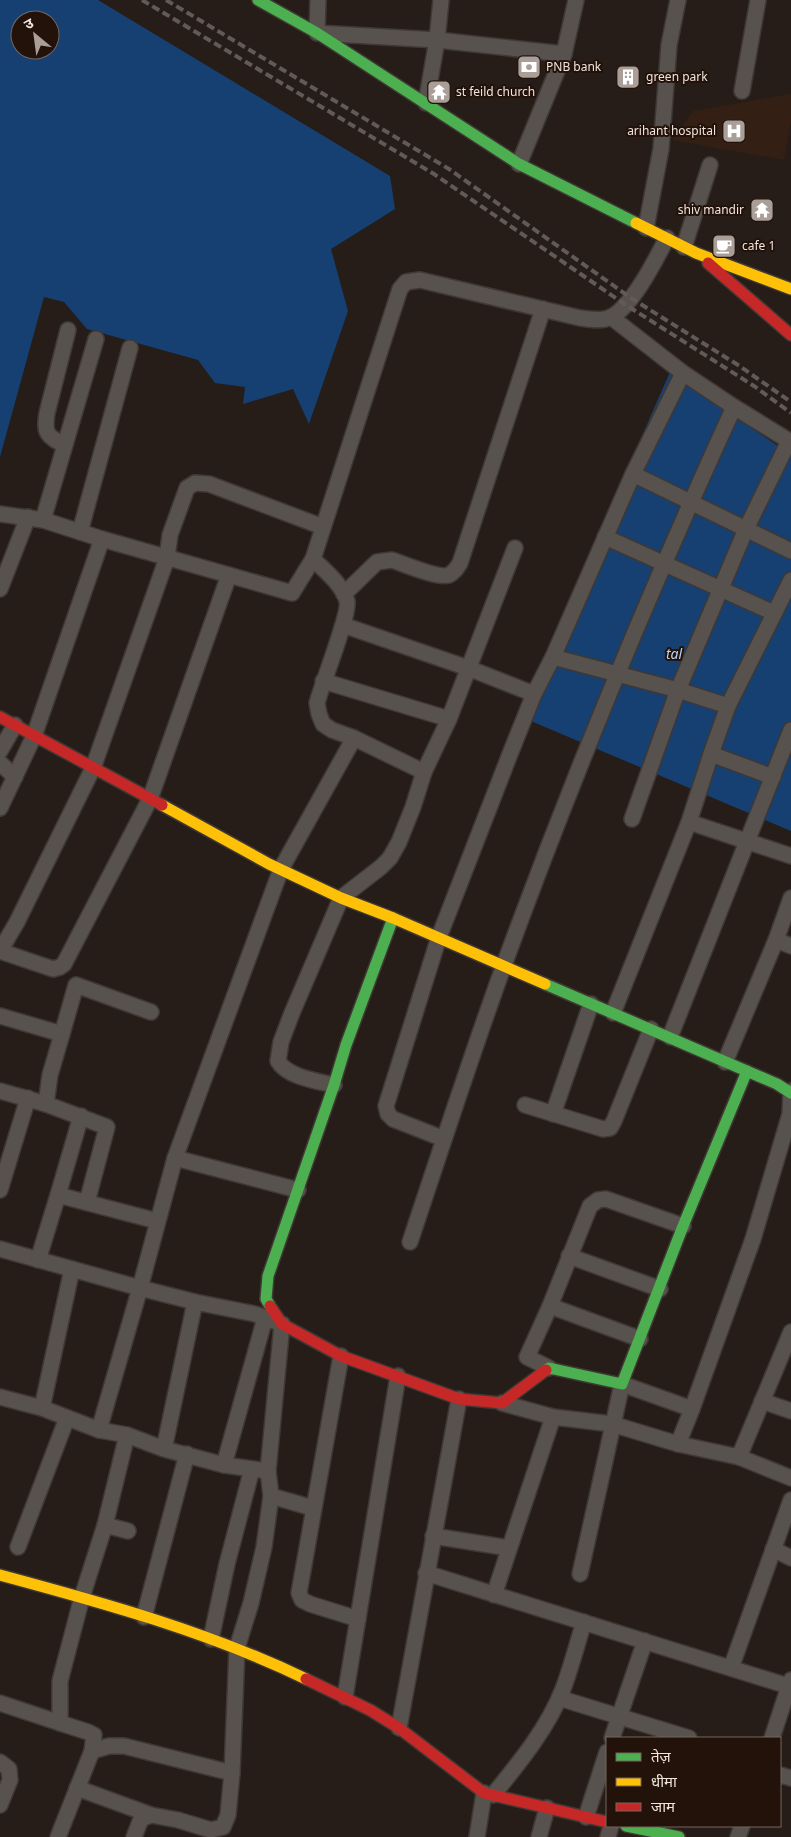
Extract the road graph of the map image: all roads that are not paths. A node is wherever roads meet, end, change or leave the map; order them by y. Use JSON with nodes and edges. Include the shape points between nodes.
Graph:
{"nodes":[{"id":1,"x":258,"y":0,"type":"edge"},
{"id":2,"x":318,"y":0,"type":"edge"},
{"id":3,"x":441,"y":0,"type":"edge"},
{"id":4,"x":576,"y":0,"type":"edge"},
{"id":5,"x":678,"y":0,"type":"edge"},
{"id":6,"x":758,"y":0,"type":"edge"},
{"id":7,"x":317,"y":33,"type":"junction"},
{"id":8,"x":437,"y":40,"type":"junction"},
{"id":9,"x":564,"y":54,"type":"junction"},
{"id":10,"x":742,"y":91,"type":"dead end"},
{"id":11,"x":426,"y":103,"type":"junction"},
{"id":12,"x":519,"y":164,"type":"junction"},
{"id":13,"x":710,"y":164,"type":"dead end"},
{"id":14,"x":646,"y":228,"type":"junction"},
{"id":15,"x":667,"y":238,"type":"junction"},
{"id":16,"x":690,"y":250,"type":"junction"},
{"id":17,"x":791,"y":289,"type":"edge"},
{"id":18,"x":543,"y":309,"type":"junction"},
{"id":19,"x":611,"y":317,"type":"junction"},
{"id":20,"x":68,"y":330,"type":"dead end"},
{"id":21,"x":791,"y":335,"type":"edge"},
{"id":22,"x":96,"y":339,"type":"dead end"},
{"id":23,"x":130,"y":348,"type":"dead end"},
{"id":24,"x":684,"y":373,"type":"junction"},
{"id":25,"x":734,"y":407,"type":"junction"},
{"id":26,"x":790,"y":441,"type":"edge"},
{"id":27,"x":65,"y":445,"type":"junction"},
{"id":28,"x":633,"y":474,"type":"junction"},
{"id":29,"x":690,"y":502,"type":"junction"},
{"id":30,"x":0,"y":514,"type":"edge"},
{"id":31,"x":28,"y":517,"type":"junction"},
{"id":32,"x":43,"y":520,"type":"junction"},
{"id":33,"x":323,"y":527,"type":"junction"},
{"id":34,"x":746,"y":529,"type":"junction"},
{"id":35,"x":80,"y":532,"type":"junction"},
{"id":36,"x":604,"y":537,"type":"junction"},
{"id":37,"x":102,"y":539,"type":"junction"},
{"id":38,"x":515,"y":548,"type":"dead end"},
{"id":39,"x":791,"y":550,"type":"edge"},
{"id":40,"x":167,"y":558,"type":"junction"},
{"id":41,"x":313,"y":559,"type":"junction"},
{"id":42,"x":663,"y":564,"type":"junction"},
{"id":43,"x":229,"y":575,"type":"junction"},
{"id":44,"x":791,"y":580,"type":"edge"},
{"id":45,"x":0,"y":589,"type":"edge"},
{"id":46,"x":720,"y":589,"type":"junction"},
{"id":47,"x":344,"y":594,"type":"junction"},
{"id":48,"x":774,"y":613,"type":"junction"},
{"id":49,"x":343,"y":625,"type":"junction"},
{"id":50,"x":553,"y":657,"type":"junction"},
{"id":51,"x":468,"y":668,"type":"junction"},
{"id":52,"x":618,"y":675,"type":"junction"},
{"id":53,"x":323,"y":681,"type":"junction"},
{"id":54,"x":678,"y":690,"type":"junction"},
{"id":55,"x":534,"y":694,"type":"junction"},
{"id":56,"x":728,"y":706,"type":"junction"},
{"id":57,"x":0,"y":717,"type":"edge"},
{"id":58,"x":449,"y":719,"type":"junction"},
{"id":59,"x":15,"y":725,"type":"junction"},
{"id":60,"x":791,"y":730,"type":"edge"},
{"id":61,"x":34,"y":736,"type":"junction"},
{"id":62,"x":354,"y":738,"type":"junction"},
{"id":63,"x":0,"y":751,"type":"edge"},
{"id":64,"x":711,"y":754,"type":"junction"},
{"id":65,"x":0,"y":763,"type":"edge"},
{"id":66,"x":93,"y":768,"type":"junction"},
{"id":67,"x":424,"y":772,"type":"junction"},
{"id":68,"x":773,"y":777,"type":"junction"},
{"id":69,"x":15,"y":778,"type":"junction"},
{"id":70,"x":150,"y":799,"type":"junction"},
{"id":71,"x":0,"y":808,"type":"edge"},
{"id":72,"x":632,"y":819,"type":"dead end"},
{"id":73,"x":690,"y":822,"type":"junction"},
{"id":74,"x":748,"y":840,"type":"junction"},
{"id":75,"x":791,"y":856,"type":"edge"},
{"id":76,"x":280,"y":869,"type":"junction"},
{"id":77,"x":341,"y":898,"type":"junction"},
{"id":78,"x":791,"y":898,"type":"edge"},
{"id":79,"x":393,"y":918,"type":"junction"},
{"id":80,"x":439,"y":938,"type":"junction"},
{"id":81,"x":776,"y":940,"type":"junction"},
{"id":82,"x":791,"y":946,"type":"edge"},
{"id":83,"x":0,"y":951,"type":"edge"},
{"id":84,"x":504,"y":966,"type":"junction"},
{"id":85,"x":591,"y":1004,"type":"junction"},
{"id":86,"x":151,"y":1012,"type":"dead end"},
{"id":87,"x":613,"y":1013,"type":"junction"},
{"id":88,"x":0,"y":1016,"type":"edge"},
{"id":89,"x":651,"y":1029,"type":"junction"},
{"id":90,"x":62,"y":1034,"type":"junction"},
{"id":91,"x":670,"y":1038,"type":"junction"},
{"id":92,"x":725,"y":1062,"type":"junction"},
{"id":93,"x":747,"y":1071,"type":"junction"},
{"id":94,"x":334,"y":1085,"type":"junction"},
{"id":95,"x":0,"y":1091,"type":"edge"},
{"id":96,"x":791,"y":1092,"type":"edge"},
{"id":97,"x":28,"y":1098,"type":"junction"},
{"id":98,"x":46,"y":1104,"type":"junction"},
{"id":99,"x":525,"y":1105,"type":"dead end"},
{"id":100,"x":553,"y":1114,"type":"junction"},
{"id":101,"x":81,"y":1116,"type":"junction"},
{"id":102,"x":444,"y":1139,"type":"junction"},
{"id":103,"x":175,"y":1158,"type":"junction"},
{"id":104,"x":0,"y":1190,"type":"edge"},
{"id":105,"x":298,"y":1190,"type":"junction"},
{"id":106,"x":58,"y":1195,"type":"junction"},
{"id":107,"x":87,"y":1202,"type":"junction"},
{"id":108,"x":158,"y":1221,"type":"junction"},
{"id":109,"x":683,"y":1226,"type":"junction"},
{"id":110,"x":410,"y":1242,"type":"dead end"},
{"id":111,"x":0,"y":1249,"type":"edge"},
{"id":112,"x":569,"y":1256,"type":"junction"},
{"id":113,"x":38,"y":1260,"type":"junction"},
{"id":114,"x":72,"y":1269,"type":"junction"},
{"id":115,"x":140,"y":1288,"type":"junction"},
{"id":116,"x":660,"y":1289,"type":"junction"},
{"id":117,"x":266,"y":1299,"type":"junction"},
{"id":118,"x":195,"y":1302,"type":"junction"},
{"id":119,"x":550,"y":1306,"type":"junction"},
{"id":120,"x":260,"y":1316,"type":"junction"},
{"id":121,"x":282,"y":1324,"type":"junction"},
{"id":122,"x":791,"y":1332,"type":"edge"},
{"id":123,"x":640,"y":1339,"type":"junction"},
{"id":124,"x":341,"y":1356,"type":"junction"},
{"id":125,"x":550,"y":1368,"type":"junction"},
{"id":126,"x":398,"y":1376,"type":"junction"},
{"id":127,"x":622,"y":1384,"type":"junction"},
{"id":128,"x":459,"y":1399,"type":"junction"},
{"id":129,"x":1,"y":1401,"type":"edge"},
{"id":130,"x":762,"y":1402,"type":"junction"},
{"id":131,"x":502,"y":1403,"type":"junction"},
{"id":132,"x":42,"y":1408,"type":"junction"},
{"id":133,"x":692,"y":1409,"type":"junction"},
{"id":134,"x":791,"y":1411,"type":"edge"},
{"id":135,"x":553,"y":1417,"type":"junction"},
{"id":136,"x":68,"y":1418,"type":"junction"},
{"id":137,"x":612,"y":1424,"type":"junction"},
{"id":138,"x":99,"y":1430,"type":"junction"},
{"id":139,"x":127,"y":1435,"type":"junction"},
{"id":140,"x":678,"y":1444,"type":"junction"},
{"id":141,"x":164,"y":1449,"type":"junction"},
{"id":142,"x":187,"y":1454,"type":"junction"},
{"id":143,"x":739,"y":1457,"type":"junction"},
{"id":144,"x":224,"y":1464,"type":"junction"},
{"id":145,"x":252,"y":1469,"type":"junction"},
{"id":146,"x":268,"y":1472,"type":"junction"},
{"id":147,"x":791,"y":1478,"type":"edge"},
{"id":148,"x":272,"y":1496,"type":"junction"},
{"id":149,"x":791,"y":1500,"type":"edge"},
{"id":150,"x":313,"y":1508,"type":"junction"},
{"id":151,"x":105,"y":1525,"type":"junction"},
{"id":152,"x":128,"y":1531,"type":"dead end"},
{"id":153,"x":433,"y":1536,"type":"junction"},
{"id":154,"x":18,"y":1547,"type":"dead end"},
{"id":155,"x":509,"y":1548,"type":"junction"},
{"id":156,"x":773,"y":1549,"type":"junction"},
{"id":157,"x":791,"y":1558,"type":"edge"},
{"id":158,"x":426,"y":1573,"type":"junction"},
{"id":159,"x":580,"y":1574,"type":"dead end"},
{"id":160,"x":0,"y":1575,"type":"edge"},
{"id":161,"x":494,"y":1594,"type":"junction"},
{"id":162,"x":82,"y":1597,"type":"junction"},
{"id":163,"x":144,"y":1617,"type":"junction"},
{"id":164,"x":358,"y":1619,"type":"junction"},
{"id":165,"x":584,"y":1622,"type":"junction"},
{"id":166,"x":211,"y":1639,"type":"junction"},
{"id":167,"x":644,"y":1641,"type":"junction"},
{"id":168,"x":237,"y":1648,"type":"junction"},
{"id":169,"x":731,"y":1668,"type":"junction"},
{"id":170,"x":790,"y":1684,"type":"edge"},
{"id":171,"x":345,"y":1698,"type":"junction"},
{"id":172,"x":558,"y":1698,"type":"junction"},
{"id":173,"x":0,"y":1703,"type":"edge"},
{"id":174,"x":619,"y":1717,"type":"junction"},
{"id":175,"x":60,"y":1723,"type":"junction"},
{"id":176,"x":399,"y":1728,"type":"junction"},
{"id":177,"x":612,"y":1737,"type":"edge"},
{"id":178,"x":686,"y":1737,"type":"edge"},
{"id":179,"x":772,"y":1737,"type":"edge"},
{"id":180,"x":92,"y":1751,"type":"junction"},
{"id":181,"x":606,"y":1755,"type":"edge"},
{"id":182,"x":0,"y":1762,"type":"edge"},
{"id":183,"x":232,"y":1773,"type":"junction"},
{"id":184,"x":77,"y":1788,"type":"junction"},
{"id":185,"x":488,"y":1794,"type":"junction"},
{"id":186,"x":0,"y":1805,"type":"edge"},
{"id":187,"x":547,"y":1808,"type":"junction"},
{"id":188,"x":151,"y":1815,"type":"junction"},
{"id":189,"x":586,"y":1817,"type":"junction"},
{"id":190,"x":606,"y":1822,"type":"edge"},
{"id":191,"x":631,"y":1827,"type":"edge"},
{"id":192,"x":199,"y":1832,"type":"edge"},
{"id":193,"x":222,"y":1832,"type":"edge"},
{"id":194,"x":58,"y":1837,"type":"edge"},
{"id":195,"x":134,"y":1837,"type":"edge"},
{"id":196,"x":477,"y":1837,"type":"edge"},
{"id":197,"x":539,"y":1837,"type":"edge"},
{"id":198,"x":679,"y":1837,"type":"edge"}],
"edges":[{"from":1,"to":7,"type":"street"},
{"from":2,"to":7,"type":"street"},
{"from":3,"to":8,"type":"street"},
{"from":4,"to":9,"type":"street"},
{"from":5,"to":14,"type":"street","via":[[669,46],[661,149]]},
{"from":6,"to":10,"type":"street"},
{"from":7,"to":8,"type":"street"},
{"from":7,"to":11,"type":"street"},
{"from":8,"to":9,"type":"street"},
{"from":8,"to":11,"type":"street"},
{"from":9,"to":12,"type":"street"},
{"from":11,"to":12,"type":"street"},
{"from":12,"to":14,"type":"street"},
{"from":13,"to":16,"type":"street"},
{"from":14,"to":15,"type":"street"},
{"from":15,"to":16,"type":"street"},
{"from":15,"to":19,"type":"street","via":[[631,298]]},
{"from":16,"to":17,"type":"street"},
{"from":16,"to":21,"type":"street"},
{"from":18,"to":19,"type":"street","via":[[598,320]]},
{"from":18,"to":33,"type":"street","via":[[420,280],[406,282],[400,289]]},
{"from":18,"to":47,"type":"street","via":[[455,571],[448,576],[439,576],[383,560]]},
{"from":19,"to":24,"type":"street"},
{"from":20,"to":27,"type":"street","via":[[45,427],[52,439]]},
{"from":22,"to":27,"type":"street"},
{"from":23,"to":35,"type":"street"},
{"from":24,"to":25,"type":"street"},
{"from":24,"to":28,"type":"street"},
{"from":25,"to":26,"type":"street"},
{"from":25,"to":29,"type":"street"},
{"from":26,"to":34,"type":"street"},
{"from":27,"to":32,"type":"street"},
{"from":28,"to":29,"type":"street"},
{"from":28,"to":36,"type":"street"},
{"from":29,"to":34,"type":"street"},
{"from":29,"to":42,"type":"street"},
{"from":30,"to":31,"type":"street"},
{"from":31,"to":32,"type":"street"},
{"from":31,"to":45,"type":"street"},
{"from":32,"to":35,"type":"street"},
{"from":33,"to":40,"type":"street","via":[[233,492],[195,483],[187,488],[170,535]]},
{"from":33,"to":41,"type":"street"},
{"from":34,"to":39,"type":"street"},
{"from":34,"to":46,"type":"street"},
{"from":35,"to":37,"type":"street"},
{"from":36,"to":42,"type":"street"},
{"from":36,"to":50,"type":"street"},
{"from":37,"to":40,"type":"street"},
{"from":37,"to":61,"type":"street"},
{"from":38,"to":51,"type":"street"},
{"from":40,"to":43,"type":"street"},
{"from":40,"to":66,"type":"street"},
{"from":41,"to":43,"type":"street","via":[[292,593]]},
{"from":41,"to":47,"type":"street"},
{"from":42,"to":46,"type":"street"},
{"from":42,"to":52,"type":"street"},
{"from":43,"to":70,"type":"street"},
{"from":44,"to":48,"type":"street"},
{"from":46,"to":48,"type":"street"},
{"from":46,"to":54,"type":"street"},
{"from":47,"to":49,"type":"street","via":[[348,604]]},
{"from":48,"to":56,"type":"street"},
{"from":49,"to":51,"type":"street"},
{"from":49,"to":53,"type":"street"},
{"from":50,"to":52,"type":"street"},
{"from":50,"to":55,"type":"street"},
{"from":51,"to":55,"type":"street"},
{"from":51,"to":58,"type":"street"},
{"from":52,"to":54,"type":"street"},
{"from":52,"to":84,"type":"street"},
{"from":53,"to":58,"type":"street"},
{"from":53,"to":62,"type":"street","via":[[317,702],[323,724]]},
{"from":54,"to":56,"type":"street"},
{"from":54,"to":72,"type":"street"},
{"from":55,"to":80,"type":"street"},
{"from":56,"to":64,"type":"street"},
{"from":57,"to":59,"type":"street"},
{"from":58,"to":67,"type":"street"},
{"from":59,"to":61,"type":"street"},
{"from":59,"to":63,"type":"street"},
{"from":60,"to":68,"type":"street"},
{"from":61,"to":66,"type":"street"},
{"from":61,"to":69,"type":"street"},
{"from":62,"to":67,"type":"street"},
{"from":62,"to":76,"type":"street"},
{"from":64,"to":68,"type":"street"},
{"from":64,"to":73,"type":"street"},
{"from":65,"to":69,"type":"street"},
{"from":66,"to":70,"type":"street"},
{"from":66,"to":83,"type":"street"},
{"from":67,"to":77,"type":"street","via":[[414,808],[390,858]]},
{"from":68,"to":74,"type":"street"},
{"from":69,"to":71,"type":"street"},
{"from":70,"to":76,"type":"street"},
{"from":70,"to":83,"type":"street","via":[[64,964],[52,969]]},
{"from":73,"to":74,"type":"street"},
{"from":73,"to":87,"type":"street"},
{"from":74,"to":75,"type":"street"},
{"from":74,"to":91,"type":"street"},
{"from":76,"to":77,"type":"street"},
{"from":76,"to":103,"type":"street"},
{"from":77,"to":79,"type":"street"},
{"from":77,"to":94,"type":"street","via":[[292,1013],[278,1061],[287,1072]]},
{"from":78,"to":81,"type":"street"},
{"from":79,"to":80,"type":"street"},
{"from":79,"to":94,"type":"street"},
{"from":80,"to":84,"type":"street"},
{"from":80,"to":102,"type":"street","via":[[386,1106],[394,1119]]},
{"from":81,"to":82,"type":"street"},
{"from":81,"to":92,"type":"street"},
{"from":84,"to":85,"type":"street"},
{"from":84,"to":102,"type":"street"},
{"from":85,"to":87,"type":"street"},
{"from":85,"to":100,"type":"street"},
{"from":86,"to":90,"type":"street","via":[[76,985]]},
{"from":87,"to":89,"type":"street"},
{"from":88,"to":90,"type":"street"},
{"from":89,"to":91,"type":"street"},
{"from":89,"to":100,"type":"street","via":[[610,1128],[603,1129]]},
{"from":90,"to":98,"type":"street","via":[[50,1075]]},
{"from":91,"to":92,"type":"street"},
{"from":92,"to":93,"type":"street"},
{"from":93,"to":96,"type":"street"},
{"from":93,"to":109,"type":"street"},
{"from":94,"to":105,"type":"street"},
{"from":95,"to":97,"type":"street"},
{"from":96,"to":133,"type":"street","via":[[790,1114],[753,1239]]},
{"from":97,"to":98,"type":"street"},
{"from":97,"to":104,"type":"street"},
{"from":98,"to":101,"type":"street"},
{"from":99,"to":100,"type":"street"},
{"from":101,"to":106,"type":"street"},
{"from":101,"to":107,"type":"street","via":[[107,1127]]},
{"from":102,"to":110,"type":"street"},
{"from":103,"to":105,"type":"street"},
{"from":103,"to":108,"type":"street"},
{"from":105,"to":117,"type":"street","via":[[268,1276]]},
{"from":106,"to":107,"type":"street"},
{"from":106,"to":113,"type":"street"},
{"from":107,"to":108,"type":"street"},
{"from":108,"to":115,"type":"street"},
{"from":109,"to":112,"type":"street","via":[[606,1199],[598,1200],[590,1206]]},
{"from":109,"to":116,"type":"street"},
{"from":111,"to":113,"type":"street"},
{"from":112,"to":116,"type":"street"},
{"from":112,"to":119,"type":"street"},
{"from":113,"to":114,"type":"street"},
{"from":114,"to":115,"type":"street"},
{"from":114,"to":132,"type":"street"},
{"from":115,"to":118,"type":"street"},
{"from":115,"to":138,"type":"street"},
{"from":116,"to":123,"type":"street"},
{"from":117,"to":120,"type":"street"},
{"from":117,"to":121,"type":"street"},
{"from":118,"to":120,"type":"street"},
{"from":118,"to":141,"type":"street"},
{"from":119,"to":123,"type":"street"},
{"from":119,"to":125,"type":"street","via":[[527,1357]]},
{"from":120,"to":121,"type":"street"},
{"from":120,"to":144,"type":"street"},
{"from":121,"to":124,"type":"street"},
{"from":121,"to":146,"type":"street"},
{"from":122,"to":130,"type":"street"},
{"from":123,"to":127,"type":"street"},
{"from":124,"to":126,"type":"street"},
{"from":124,"to":150,"type":"street"},
{"from":125,"to":127,"type":"street"},
{"from":125,"to":131,"type":"street"},
{"from":126,"to":128,"type":"street"},
{"from":126,"to":164,"type":"street"},
{"from":127,"to":133,"type":"street"},
{"from":127,"to":137,"type":"street"},
{"from":128,"to":131,"type":"street"},
{"from":128,"to":153,"type":"street"},
{"from":129,"to":132,"type":"street"},
{"from":130,"to":134,"type":"street"},
{"from":130,"to":143,"type":"street"},
{"from":131,"to":135,"type":"street"},
{"from":132,"to":136,"type":"street"},
{"from":133,"to":140,"type":"street"},
{"from":135,"to":137,"type":"street"},
{"from":135,"to":155,"type":"street"},
{"from":136,"to":138,"type":"street"},
{"from":136,"to":154,"type":"street"},
{"from":137,"to":140,"type":"street"},
{"from":137,"to":159,"type":"street"},
{"from":138,"to":139,"type":"street"},
{"from":139,"to":141,"type":"street"},
{"from":139,"to":151,"type":"street"},
{"from":140,"to":143,"type":"street"},
{"from":141,"to":142,"type":"street"},
{"from":142,"to":144,"type":"street"},
{"from":142,"to":163,"type":"street"},
{"from":143,"to":147,"type":"street"},
{"from":144,"to":145,"type":"street"},
{"from":145,"to":146,"type":"street"},
{"from":145,"to":166,"type":"street"},
{"from":146,"to":148,"type":"street"},
{"from":148,"to":150,"type":"street"},
{"from":148,"to":168,"type":"street","via":[[260,1566]]},
{"from":149,"to":156,"type":"street"},
{"from":150,"to":164,"type":"street","via":[[298,1593],[310,1604]]},
{"from":151,"to":152,"type":"street"},
{"from":151,"to":162,"type":"street"},
{"from":153,"to":155,"type":"street"},
{"from":153,"to":158,"type":"street"},
{"from":155,"to":161,"type":"street"},
{"from":156,"to":157,"type":"street"},
{"from":156,"to":169,"type":"street"},
{"from":158,"to":161,"type":"street"},
{"from":158,"to":176,"type":"street"},
{"from":160,"to":162,"type":"street"},
{"from":161,"to":165,"type":"street"},
{"from":162,"to":163,"type":"street"},
{"from":162,"to":175,"type":"street","via":[[60,1681]]},
{"from":163,"to":166,"type":"street"},
{"from":164,"to":171,"type":"street"},
{"from":165,"to":167,"type":"street"},
{"from":165,"to":172,"type":"street"},
{"from":166,"to":168,"type":"street"},
{"from":167,"to":169,"type":"street"},
{"from":167,"to":174,"type":"street"},
{"from":168,"to":171,"type":"street"},
{"from":168,"to":183,"type":"street"},
{"from":169,"to":170,"type":"street"},
{"from":170,"to":179,"type":"street"},
{"from":171,"to":176,"type":"street"},
{"from":172,"to":174,"type":"street"},
{"from":172,"to":185,"type":"street","via":[[520,1762]]},
{"from":173,"to":175,"type":"street"},
{"from":174,"to":177,"type":"street"},
{"from":174,"to":178,"type":"street"},
{"from":175,"to":180,"type":"street","via":[[94,1735]]},
{"from":176,"to":185,"type":"street"},
{"from":180,"to":183,"type":"street","via":[[124,1746]]},
{"from":180,"to":184,"type":"street"},
{"from":181,"to":189,"type":"street"},
{"from":182,"to":186,"type":"street","via":[[9,1769],[10,1780]]},
{"from":183,"to":193,"type":"street","via":[[228,1815]]},
{"from":184,"to":188,"type":"street"},
{"from":184,"to":194,"type":"street"},
{"from":185,"to":187,"type":"street"},
{"from":185,"to":196,"type":"street"},
{"from":187,"to":189,"type":"street"},
{"from":187,"to":197,"type":"street"},
{"from":188,"to":192,"type":"street"},
{"from":188,"to":195,"type":"street","via":[[141,1819]]},
{"from":189,"to":190,"type":"street"},
{"from":191,"to":198,"type":"street"},
{"from":192,"to":193,"type":"street"}]}
